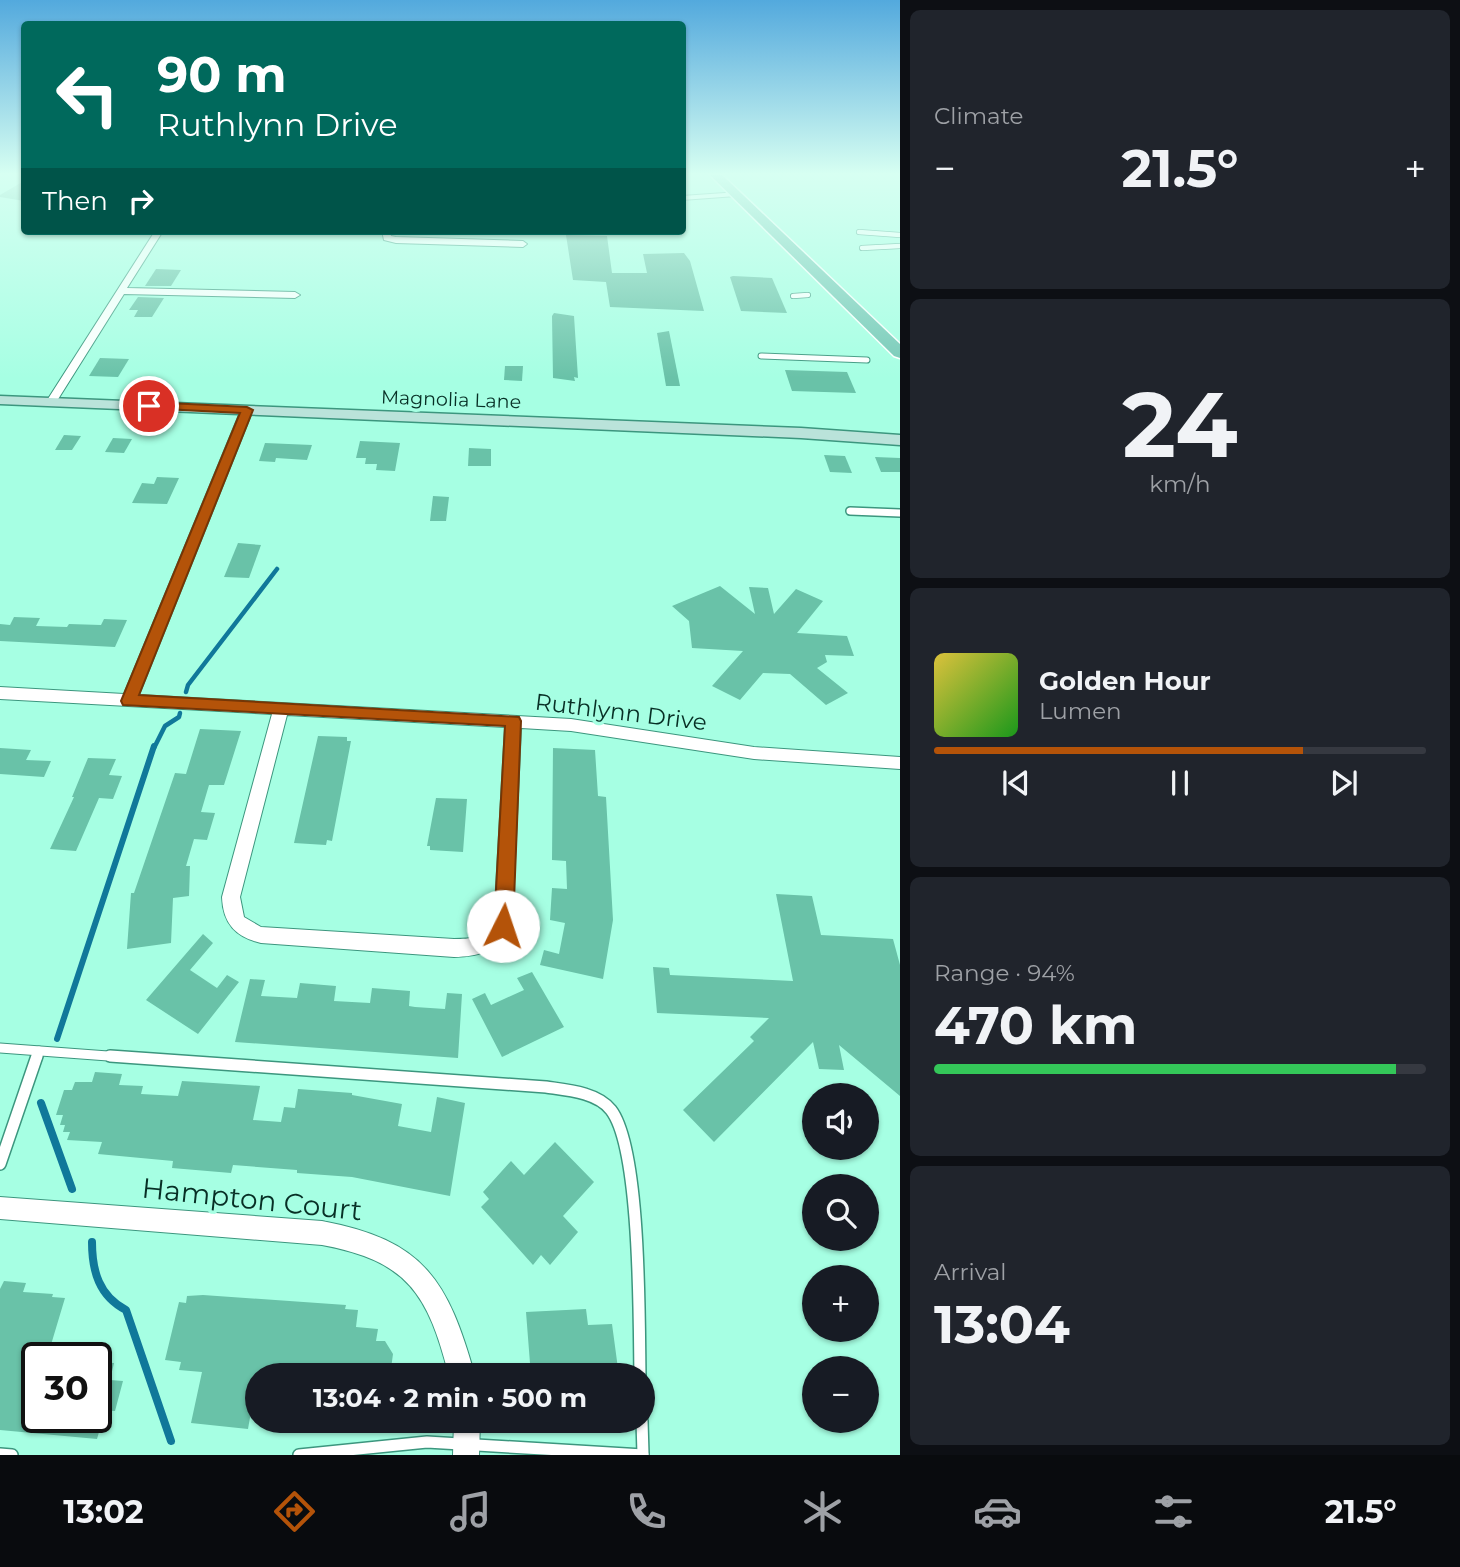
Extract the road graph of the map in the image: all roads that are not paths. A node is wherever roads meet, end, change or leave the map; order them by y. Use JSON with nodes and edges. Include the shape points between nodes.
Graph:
{"nodes":[{"id":1,"x":151,"y":243,"type":"edge"},
{"id":2,"x":492,"y":243,"type":"edge"},
{"id":3,"x":495,"y":243,"type":"joint"},
{"id":4,"x":786,"y":243,"type":"edge"},
{"id":5,"x":523,"y":244,"type":"dead end"},
{"id":6,"x":900,"y":246,"type":"edge"},
{"id":7,"x":862,"y":248,"type":"dead end"},
{"id":8,"x":121,"y":291,"type":"junction"},
{"id":9,"x":295,"y":295,"type":"dead end"},
{"id":10,"x":808,"y":295,"type":"dead end"},
{"id":11,"x":793,"y":296,"type":"dead end"},
{"id":12,"x":900,"y":353,"type":"edge"},
{"id":13,"x":761,"y":356,"type":"dead end"},
{"id":14,"x":867,"y":360,"type":"dead end"},
{"id":15,"x":0,"y":400,"type":"edge"},
{"id":16,"x":51,"y":402,"type":"junction"},
{"id":17,"x":247,"y":410,"type":"junction"},
{"id":18,"x":900,"y":440,"type":"edge"},
{"id":19,"x":850,"y":511,"type":"dead end"},
{"id":20,"x":900,"y":513,"type":"edge"},
{"id":21,"x":0,"y":693,"type":"edge"},
{"id":22,"x":129,"y":701,"type":"junction"},
{"id":23,"x":281,"y":708,"type":"junction"},
{"id":24,"x":513,"y":721,"type":"junction"},
{"id":25,"x":900,"y":763,"type":"edge"},
{"id":26,"x":0,"y":1048,"type":"edge"},
{"id":27,"x":39,"y":1051,"type":"junction"},
{"id":28,"x":0,"y":1164,"type":"edge"},
{"id":29,"x":0,"y":1208,"type":"edge"},
{"id":30,"x":459,"y":1363,"type":"edge"},
{"id":31,"x":639,"y":1363,"type":"edge"},
{"id":32,"x":642,"y":1433,"type":"edge"},
{"id":33,"x":466,"y":1440,"type":"edge"},
{"id":34,"x":0,"y":1454,"type":"edge"},
{"id":35,"x":643,"y":1454,"type":"edge"},
{"id":36,"x":12,"y":1455,"type":"edge"},
{"id":37,"x":299,"y":1455,"type":"edge"}],
"edges":[{"from":1,"to":8,"type":"street"},
{"from":2,"to":3,"type":"street"},
{"from":3,"to":5,"type":"street"},
{"from":4,"to":12,"type":"main road"},
{"from":6,"to":7,"type":"lane"},
{"from":8,"to":9,"type":"street"},
{"from":8,"to":16,"type":"street"},
{"from":10,"to":11,"type":"lane"},
{"from":13,"to":14,"type":"lane"},
{"from":15,"to":16,"type":"main road","name":"Magnolia Lane"},
{"from":16,"to":17,"type":"main road","name":"Magnolia Lane"},
{"from":17,"to":18,"type":"main road","name":"Magnolia Lane"},
{"from":17,"to":22,"type":"street"},
{"from":19,"to":20,"type":"lane"},
{"from":21,"to":22,"type":"street","name":"Ruthlynn Drive"},
{"from":22,"to":23,"type":"street","name":"Ruthlynn Drive"},
{"from":23,"to":24,"type":"street","name":"Ruthlynn Drive"},
{"from":23,"to":24,"type":"street","via":[[231,897],[236,921],[242,929],[261,935],[454,948],[480,947],[503,926]]},
{"from":24,"to":25,"type":"street","name":"Ruthlynn Drive","via":[[596,728],[769,754]]},
{"from":26,"to":27,"type":"lane"},
{"from":27,"to":28,"type":"lane"},
{"from":27,"to":31,"type":"lane","via":[[546,1087],[597,1099],[612,1111],[625,1141]]},
{"from":29,"to":30,"type":"street","name":"Hampton Court","via":[[322,1233],[370,1242],[407,1264],[429,1289],[450,1331]]},
{"from":32,"to":35,"type":"lane"},
{"from":33,"to":35,"type":"lane"},
{"from":33,"to":37,"type":"lane"},
{"from":34,"to":36,"type":"lane"}]}
